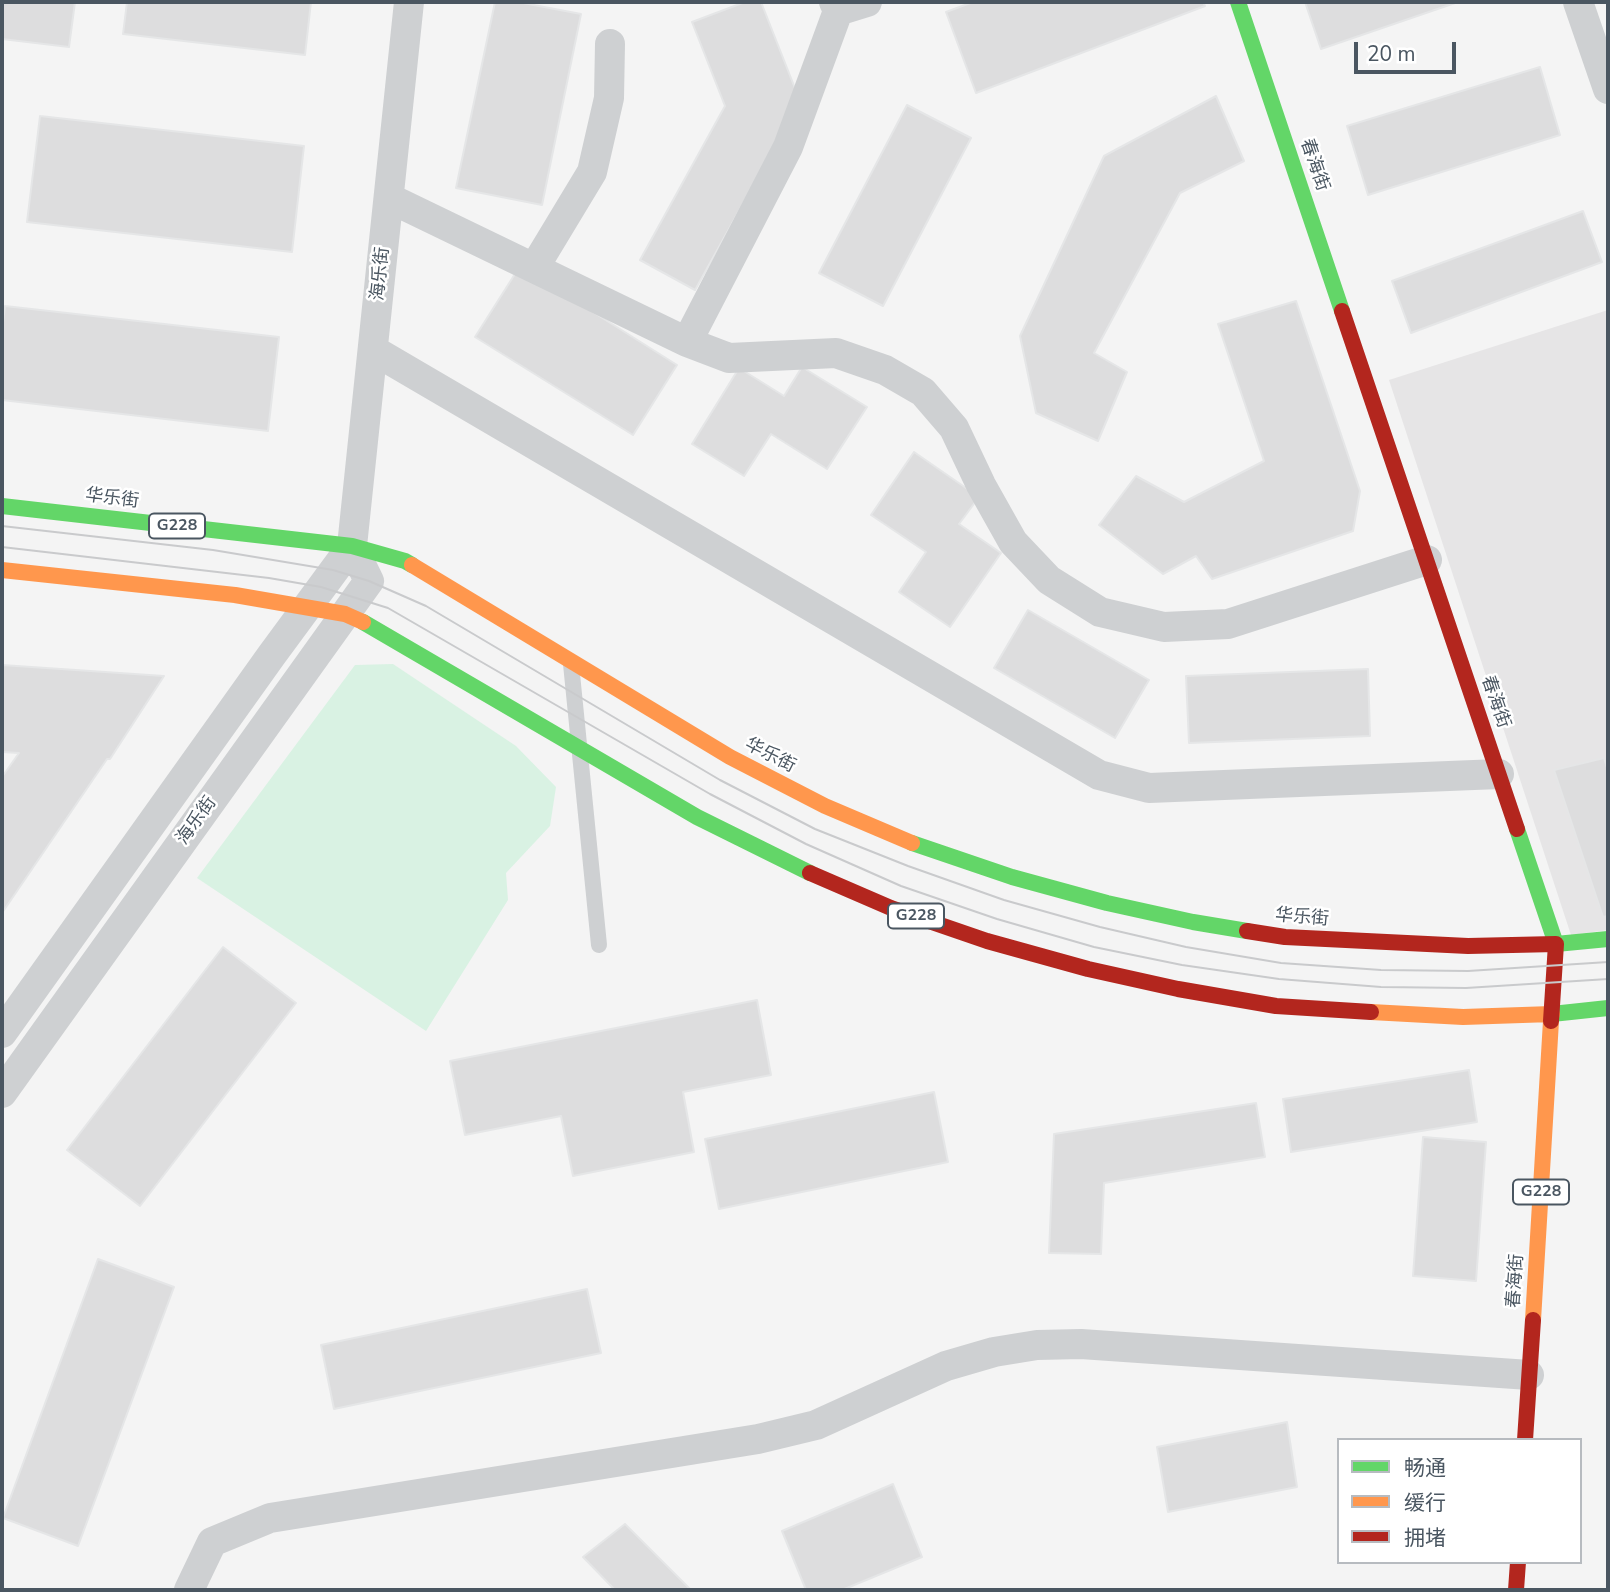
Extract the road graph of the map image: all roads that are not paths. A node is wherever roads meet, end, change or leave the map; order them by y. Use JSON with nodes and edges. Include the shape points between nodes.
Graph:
{"nodes":[{"id":1,"x":409,"y":2,"type":"edge"},
{"id":2,"x":867,"y":2,"type":"edge"},
{"id":3,"x":1238,"y":2,"type":"edge"},
{"id":4,"x":1578,"y":2,"type":"edge"},
{"id":5,"x":836,"y":6,"type":"edge"},
{"id":6,"x":610,"y":44,"type":"dead end"},
{"id":7,"x":1608,"y":89,"type":"edge"},
{"id":8,"x":389,"y":198,"type":"junction"},
{"id":9,"x":534,"y":268,"type":"junction"},
{"id":10,"x":687,"y":342,"type":"junction"},
{"id":11,"x":373,"y":350,"type":"junction"},
{"id":12,"x":2,"y":506,"type":"edge"},
{"id":13,"x":352,"y":547,"type":"junction"},
{"id":14,"x":1427,"y":560,"type":"junction"},
{"id":15,"x":2,"y":570,"type":"edge"},
{"id":16,"x":307,"y":606,"type":"junction"},
{"id":17,"x":345,"y":614,"type":"junction"},
{"id":18,"x":571,"y":661,"type":"junction"},
{"id":19,"x":580,"y":748,"type":"junction"},
{"id":20,"x":1499,"y":774,"type":"junction"},
{"id":21,"x":1608,"y":939,"type":"edge"},
{"id":22,"x":1556,"y":944,"type":"junction"},
{"id":23,"x":599,"y":945,"type":"dead end"},
{"id":24,"x":1608,"y":1008,"type":"edge"},
{"id":25,"x":1552,"y":1014,"type":"junction"},
{"id":26,"x":2,"y":1032,"type":"edge"},
{"id":27,"x":2,"y":1093,"type":"edge"},
{"id":28,"x":1529,"y":1375,"type":"junction"},
{"id":29,"x":1525,"y":1438,"type":"edge"},
{"id":30,"x":1518,"y":1564,"type":"edge"},
{"id":31,"x":190,"y":1590,"type":"edge"},
{"id":32,"x":1516,"y":1590,"type":"edge"}],
"edges":[{"from":1,"to":8,"type":"street","name":"海乐街"},
{"from":2,"to":5,"type":"street"},
{"from":3,"to":14,"type":"main road","name":"春海街"},
{"from":4,"to":7,"type":"street"},
{"from":5,"to":10,"type":"street","via":[[788,147]]},
{"from":6,"to":9,"type":"street","via":[[609,98],[592,172]]},
{"from":8,"to":9,"type":"street"},
{"from":8,"to":11,"type":"street","name":"海乐街"},
{"from":9,"to":10,"type":"street"},
{"from":10,"to":14,"type":"street","via":[[729,358],[836,354],[885,370],[923,392],[954,428],[1013,541],[1049,580],[1100,612],[1164,627],[1228,624]]},
{"from":11,"to":13,"type":"street","name":"海乐街"},
{"from":11,"to":20,"type":"street","via":[[1099,775],[1149,788]]},
{"from":12,"to":13,"type":"main road","name":"华乐街","number":"G228"},
{"from":13,"to":16,"type":"street","name":"海乐街"},
{"from":13,"to":17,"type":"street","name":"海乐街","via":[[369,580]]},
{"from":13,"to":18,"type":"main road","name":"华乐街","number":"G228","via":[[405,561]]},
{"from":14,"to":20,"type":"main road","name":"春海街"},
{"from":15,"to":16,"type":"main road","number":"G228"},
{"from":16,"to":17,"type":"main road","number":"G228"},
{"from":16,"to":26,"type":"street","name":"海乐街"},
{"from":17,"to":19,"type":"main road","number":"G228"},
{"from":17,"to":27,"type":"street","name":"海乐街"},
{"from":18,"to":19,"type":"lane"},
{"from":18,"to":22,"type":"main road","name":"华乐街","number":"G228","via":[[730,757],[825,806],[914,844],[1012,877],[1119,906],[1285,937],[1468,946]]},
{"from":19,"to":23,"type":"lane"},
{"from":19,"to":25,"type":"main road","number":"G228","via":[[697,817],[807,872],[987,941],[1088,969],[1276,1006],[1463,1017]]},
{"from":20,"to":22,"type":"main road","name":"春海街"},
{"from":21,"to":22,"type":"main road","name":"华乐街"},
{"from":22,"to":25,"type":"main road","name":"春海街","number":"G228"},
{"from":24,"to":25,"type":"main road"},
{"from":25,"to":28,"type":"main road","name":"春海街","number":"G228"},
{"from":28,"to":29,"type":"main road","name":"春海街","number":"G228"},
{"from":28,"to":31,"type":"street","via":[[1081,1343],[1037,1345],[946,1366],[816,1425],[758,1439],[270,1518],[212,1542]]},
{"from":30,"to":32,"type":"main road"}]}
